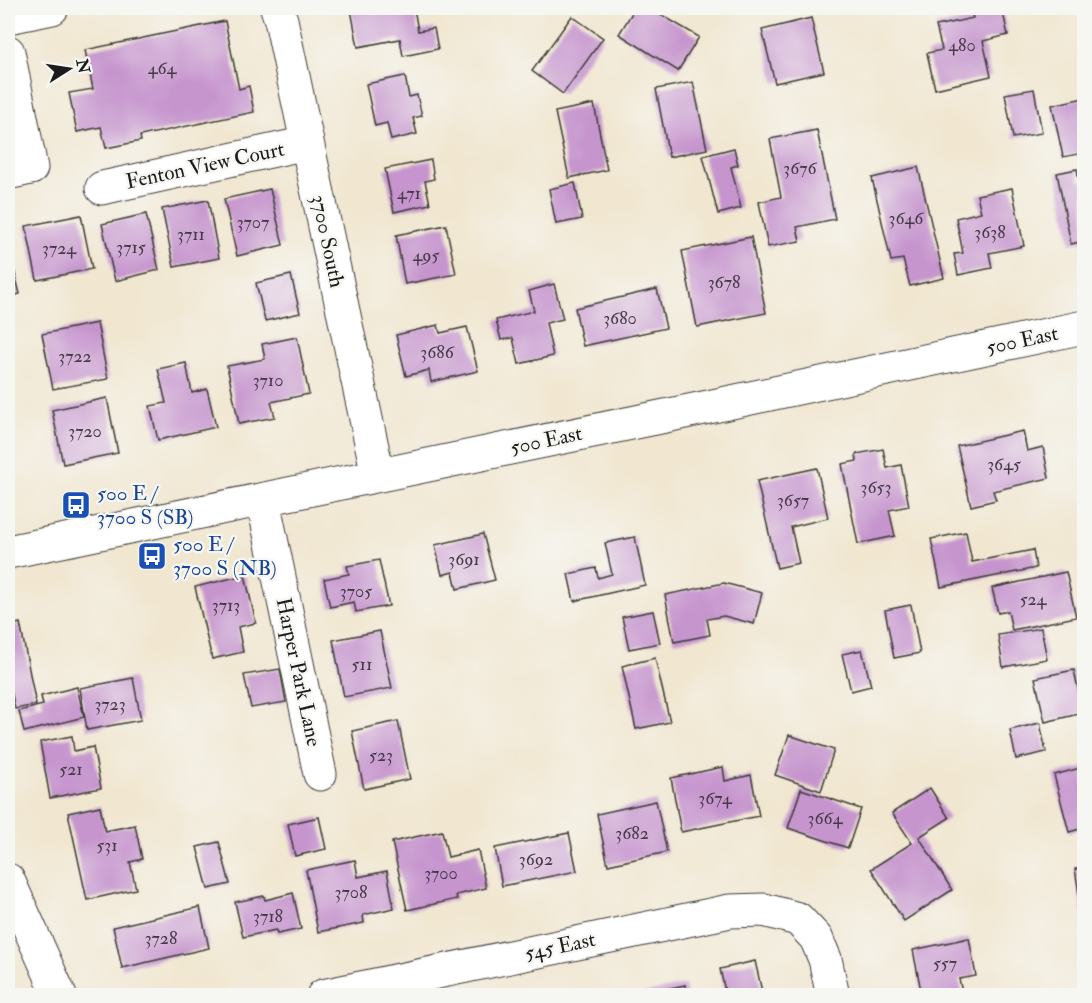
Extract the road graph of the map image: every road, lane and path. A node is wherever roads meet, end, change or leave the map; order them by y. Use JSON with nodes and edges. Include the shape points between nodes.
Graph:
{"nodes":[{"id":1,"x":52,"y":8,"type":"edge"},
{"id":2,"x":277,"y":8,"type":"edge"},
{"id":3,"x":8,"y":17,"type":"edge"},
{"id":4,"x":8,"y":52,"type":"edge"},
{"id":5,"x":11,"y":85,"type":"edge"},
{"id":6,"x":307,"y":143,"type":"junction"},
{"id":7,"x":8,"y":173,"type":"edge"},
{"id":8,"x":102,"y":188,"type":"dead end"},
{"id":9,"x":1084,"y":327,"type":"edge"},
{"id":10,"x":378,"y":475,"type":"junction"},
{"id":11,"x":263,"y":500,"type":"junction"},
{"id":12,"x":8,"y":552,"type":"edge"},
{"id":13,"x":320,"y":774,"type":"dead end"},
{"id":14,"x":8,"y":880,"type":"edge"},
{"id":15,"x":60,"y":996,"type":"edge"},
{"id":16,"x":323,"y":996,"type":"edge"},
{"id":17,"x":833,"y":996,"type":"edge"}],
"edges":[{"from":1,"to":3,"type":"street"},
{"from":2,"to":6,"type":"street","name":"3700 South"},
{"from":4,"to":5,"type":"street"},
{"from":5,"to":7,"type":"street","via":[[31,168]]},
{"from":6,"to":8,"type":"street","name":"Fenton View Court"},
{"from":6,"to":10,"type":"street","name":"3700 South"},
{"from":9,"to":10,"type":"street","name":"500 East"},
{"from":10,"to":11,"type":"street","name":"500 East"},
{"from":11,"to":12,"type":"street","name":"500 East"},
{"from":11,"to":13,"type":"street","name":"Harper Park Lane"},
{"from":14,"to":15,"type":"street"},
{"from":16,"to":17,"type":"street","name":"545 East","via":[[730,911],[764,910],[798,919],[816,938],[825,958]]}]}
